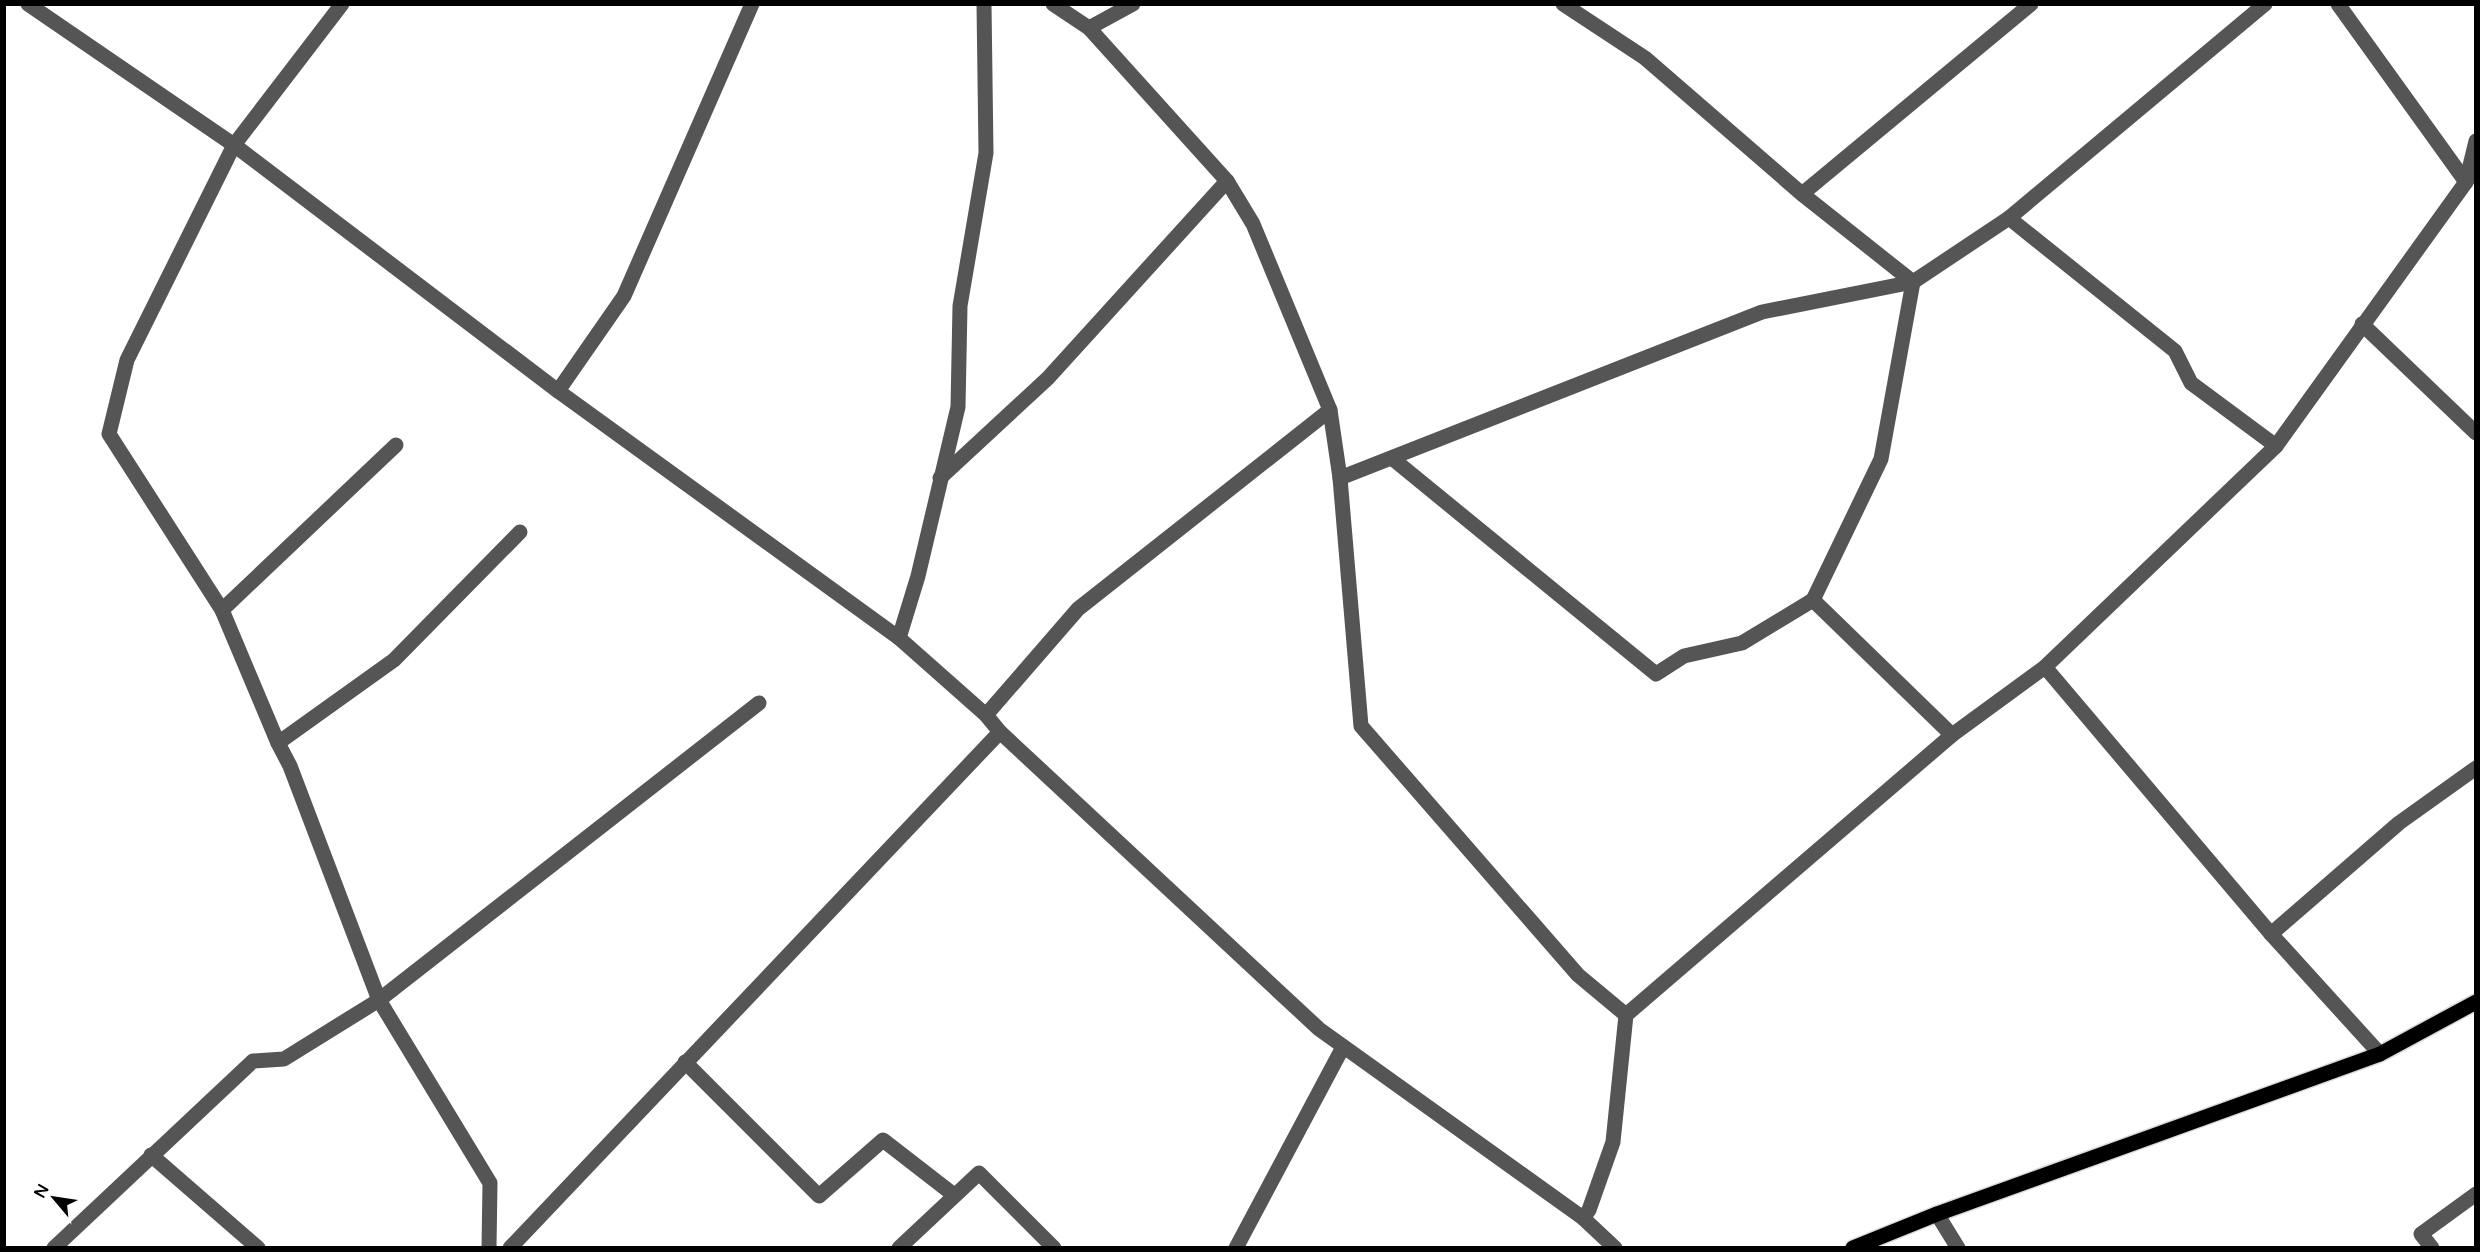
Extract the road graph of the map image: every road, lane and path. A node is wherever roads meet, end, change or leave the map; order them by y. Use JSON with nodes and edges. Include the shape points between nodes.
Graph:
{"nodes":[{"id":1,"x":28,"y":4,"type":"edge"},
{"id":2,"x":342,"y":4,"type":"edge"},
{"id":3,"x":752,"y":4,"type":"edge"},
{"id":4,"x":984,"y":4,"type":"edge"},
{"id":5,"x":1053,"y":4,"type":"edge"},
{"id":6,"x":1132,"y":4,"type":"edge"},
{"id":7,"x":1563,"y":4,"type":"edge"},
{"id":8,"x":2031,"y":4,"type":"edge"},
{"id":9,"x":2265,"y":4,"type":"edge"},
{"id":10,"x":2338,"y":4,"type":"edge"},
{"id":11,"x":1089,"y":28,"type":"junction"},
{"id":12,"x":2475,"y":141,"type":"edge"},
{"id":13,"x":234,"y":146,"type":"junction"},
{"id":14,"x":2475,"y":167,"type":"edge"},
{"id":15,"x":1227,"y":181,"type":"junction"},
{"id":16,"x":2466,"y":182,"type":"junction"},
{"id":17,"x":1802,"y":194,"type":"junction"},
{"id":18,"x":2008,"y":218,"type":"junction"},
{"id":19,"x":1913,"y":282,"type":"junction"},
{"id":20,"x":2362,"y":324,"type":"junction"},
{"id":21,"x":558,"y":391,"type":"junction"},
{"id":22,"x":1329,"y":410,"type":"junction"},
{"id":23,"x":2475,"y":433,"type":"edge"},
{"id":24,"x":396,"y":445,"type":"dead end"},
{"id":25,"x":2276,"y":446,"type":"junction"},
{"id":26,"x":1393,"y":459,"type":"junction"},
{"id":27,"x":940,"y":478,"type":"junction"},
{"id":28,"x":1340,"y":478,"type":"junction"},
{"id":29,"x":520,"y":532,"type":"dead end"},
{"id":30,"x":1814,"y":600,"type":"junction"},
{"id":31,"x":222,"y":610,"type":"junction"},
{"id":32,"x":899,"y":638,"type":"junction"},
{"id":33,"x":2045,"y":667,"type":"junction"},
{"id":34,"x":759,"y":703,"type":"dead end"},
{"id":35,"x":986,"y":716,"type":"junction"},
{"id":36,"x":1000,"y":732,"type":"junction"},
{"id":37,"x":1952,"y":735,"type":"junction"},
{"id":38,"x":278,"y":743,"type":"junction"},
{"id":39,"x":2475,"y":768,"type":"edge"},
{"id":40,"x":2271,"y":934,"type":"junction"},
{"id":41,"x":379,"y":1000,"type":"junction"},
{"id":42,"x":2475,"y":1002,"type":"edge"},
{"id":43,"x":1626,"y":1015,"type":"junction"},
{"id":44,"x":1343,"y":1047,"type":"junction"},
{"id":45,"x":2380,"y":1054,"type":"junction"},
{"id":46,"x":685,"y":1062,"type":"junction"},
{"id":47,"x":151,"y":1155,"type":"junction"},
{"id":48,"x":2475,"y":1194,"type":"edge"},
{"id":49,"x":954,"y":1195,"type":"junction"},
{"id":50,"x":1937,"y":1214,"type":"junction"},
{"id":51,"x":1583,"y":1218,"type":"junction"},
{"id":52,"x":54,"y":1248,"type":"edge"},
{"id":53,"x":258,"y":1248,"type":"edge"},
{"id":54,"x":489,"y":1248,"type":"edge"},
{"id":55,"x":510,"y":1248,"type":"edge"},
{"id":56,"x":899,"y":1248,"type":"edge"},
{"id":57,"x":1054,"y":1248,"type":"edge"},
{"id":58,"x":1236,"y":1248,"type":"edge"},
{"id":59,"x":1615,"y":1248,"type":"edge"},
{"id":60,"x":1853,"y":1248,"type":"edge"},
{"id":61,"x":1958,"y":1248,"type":"edge"},
{"id":62,"x":2432,"y":1248,"type":"edge"}],
"edges":[{"from":1,"to":13,"type":"street"},
{"from":2,"to":13,"type":"street"},
{"from":3,"to":21,"type":"street","via":[[624,296]]},
{"from":4,"to":27,"type":"street","via":[[986,153],[960,306],[958,406]]},
{"from":5,"to":11,"type":"street"},
{"from":6,"to":11,"type":"street"},
{"from":7,"to":17,"type":"street","via":[[1645,58]]},
{"from":8,"to":17,"type":"street"},
{"from":9,"to":18,"type":"street"},
{"from":10,"to":16,"type":"street"},
{"from":11,"to":15,"type":"street"},
{"from":12,"to":16,"type":"street"},
{"from":13,"to":21,"type":"street"},
{"from":13,"to":31,"type":"street","via":[[127,360],[109,434]]},
{"from":14,"to":16,"type":"street"},
{"from":15,"to":22,"type":"street","via":[[1253,224]]},
{"from":15,"to":27,"type":"street","via":[[1048,378]]},
{"from":16,"to":20,"type":"street"},
{"from":17,"to":19,"type":"street"},
{"from":18,"to":19,"type":"street"},
{"from":18,"to":25,"type":"street","via":[[2175,351],[2192,383]]},
{"from":19,"to":26,"type":"street","via":[[1762,312]]},
{"from":19,"to":30,"type":"street","via":[[1881,459]]},
{"from":20,"to":23,"type":"street"},
{"from":20,"to":25,"type":"street"},
{"from":21,"to":32,"type":"street"},
{"from":22,"to":28,"type":"street"},
{"from":22,"to":35,"type":"street","via":[[1078,609]]},
{"from":24,"to":31,"type":"street"},
{"from":25,"to":33,"type":"street"},
{"from":26,"to":28,"type":"street"},
{"from":26,"to":30,"type":"street","via":[[1656,674],[1684,656],[1742,643]]},
{"from":27,"to":32,"type":"street","via":[[918,576]]},
{"from":28,"to":43,"type":"street","via":[[1362,726],[1578,975]]},
{"from":29,"to":38,"type":"street","via":[[394,660]]},
{"from":30,"to":37,"type":"street"},
{"from":31,"to":38,"type":"street"},
{"from":32,"to":35,"type":"street"},
{"from":33,"to":37,"type":"street"},
{"from":33,"to":40,"type":"street"},
{"from":34,"to":41,"type":"street"},
{"from":35,"to":36,"type":"street"},
{"from":36,"to":44,"type":"street"},
{"from":36,"to":46,"type":"street"},
{"from":37,"to":43,"type":"street"},
{"from":38,"to":41,"type":"street"},
{"from":39,"to":40,"type":"street","via":[[2398,823]]},
{"from":40,"to":45,"type":"street"},
{"from":41,"to":47,"type":"street","via":[[284,1059],[253,1061]]},
{"from":41,"to":54,"type":"street","via":[[490,1183]]},
{"from":42,"to":45,"type":"main road"},
{"from":43,"to":51,"type":"street","via":[[1613,1142]]},
{"from":44,"to":51,"type":"street"},
{"from":44,"to":58,"type":"street"},
{"from":45,"to":50,"type":"main road"},
{"from":46,"to":49,"type":"street","via":[[819,1196],[883,1140]]},
{"from":46,"to":55,"type":"street"},
{"from":47,"to":52,"type":"street"},
{"from":47,"to":53,"type":"street"},
{"from":48,"to":62,"type":"street","via":[[2421,1234]]},
{"from":49,"to":56,"type":"street"},
{"from":49,"to":57,"type":"street","via":[[979,1173]]},
{"from":50,"to":60,"type":"main road"},
{"from":50,"to":61,"type":"street"},
{"from":51,"to":59,"type":"street"}]}
